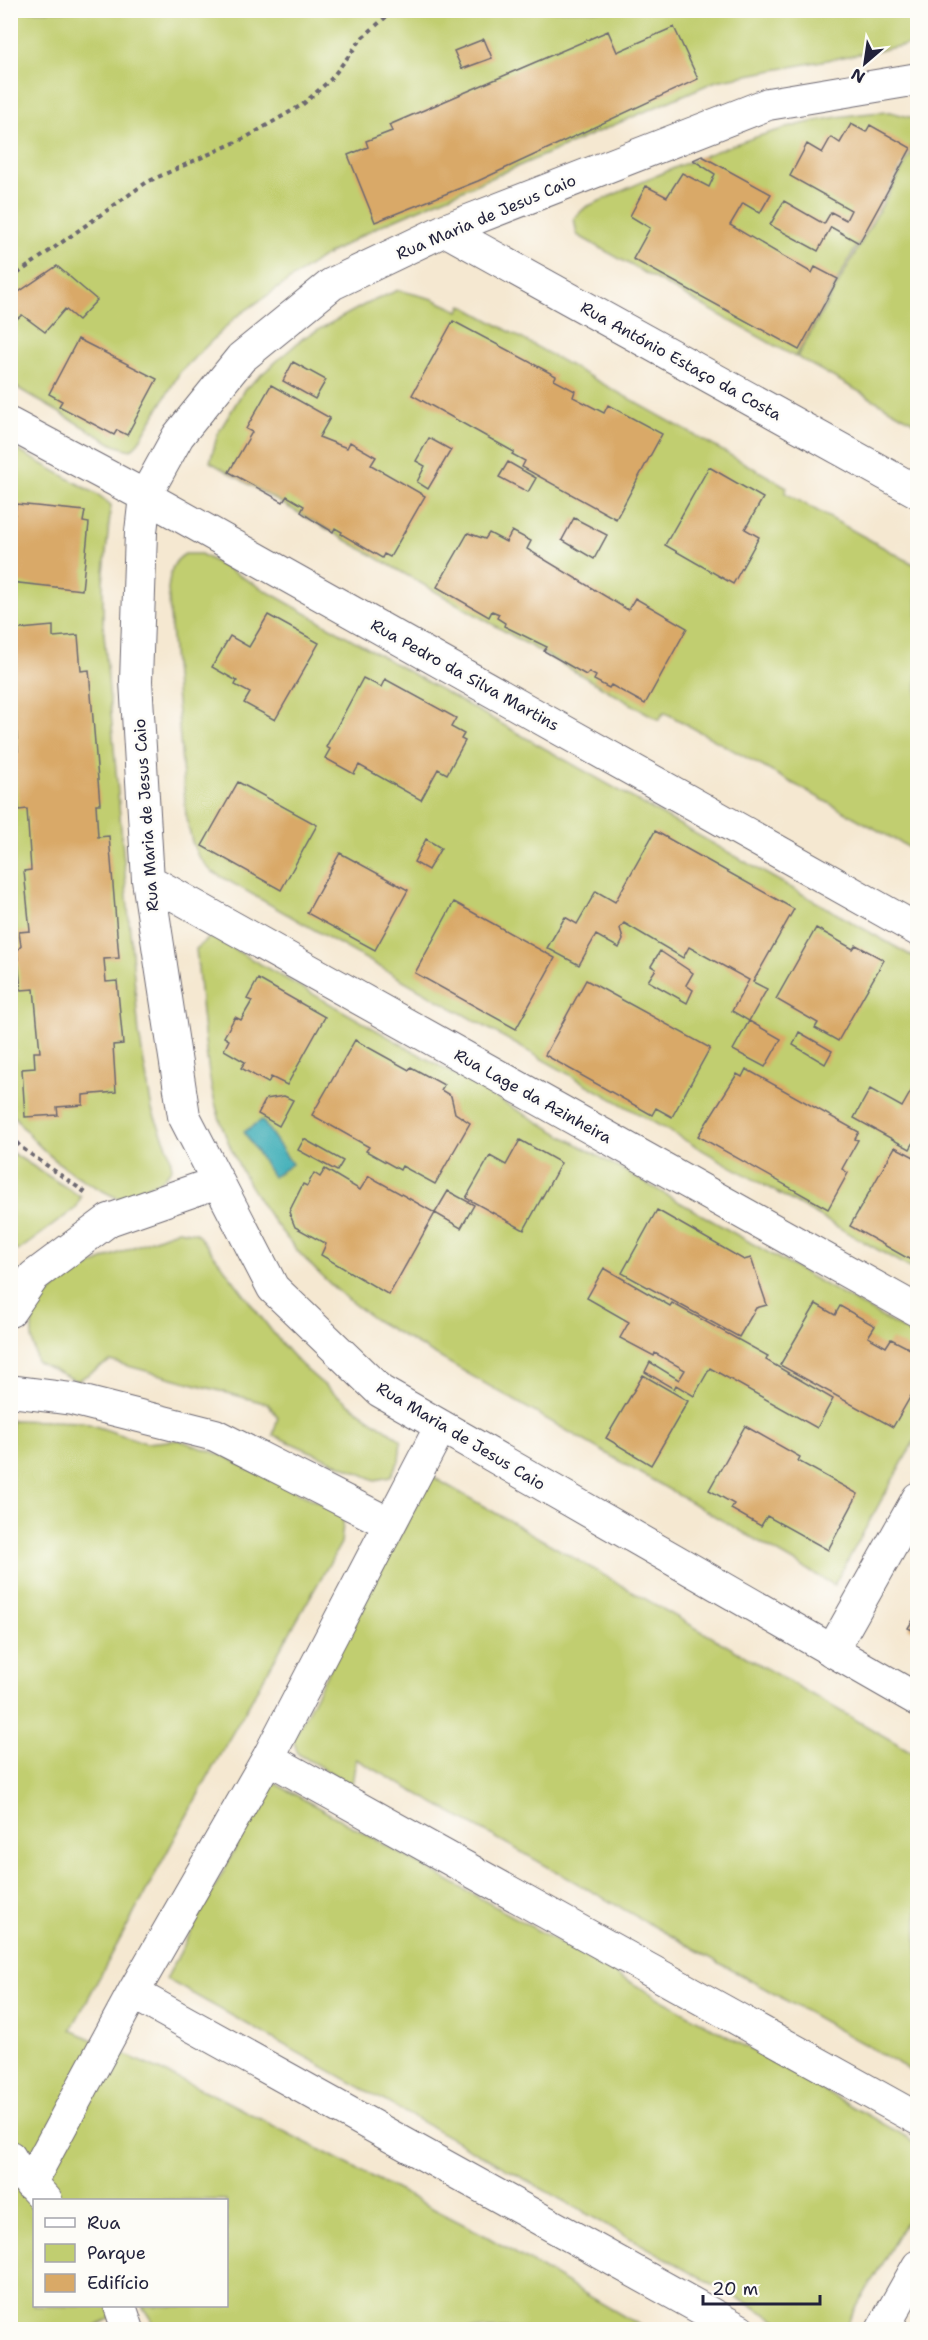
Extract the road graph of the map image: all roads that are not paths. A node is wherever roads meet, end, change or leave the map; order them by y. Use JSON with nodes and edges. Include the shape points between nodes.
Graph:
{"nodes":[{"id":1,"x":918,"y":79,"type":"edge"},
{"id":2,"x":445,"y":230,"type":"junction"},
{"id":3,"x":10,"y":424,"type":"edge"},
{"id":4,"x":918,"y":492,"type":"edge"},
{"id":5,"x":145,"y":496,"type":"junction"},
{"id":6,"x":148,"y":880,"type":"junction"},
{"id":7,"x":918,"y":930,"type":"edge"},
{"id":8,"x":218,"y":1182,"type":"junction"},
{"id":9,"x":10,"y":1311,"type":"edge"},
{"id":10,"x":918,"y":1311,"type":"edge"},
{"id":11,"x":10,"y":1391,"type":"edge"},
{"id":12,"x":441,"y":1426,"type":"junction"},
{"id":13,"x":918,"y":1498,"type":"edge"},
{"id":14,"x":390,"y":1524,"type":"junction"},
{"id":15,"x":832,"y":1651,"type":"junction"},
{"id":16,"x":918,"y":1700,"type":"edge"},
{"id":17,"x":268,"y":1758,"type":"junction"},
{"id":18,"x":133,"y":1993,"type":"junction"},
{"id":19,"x":918,"y":2119,"type":"edge"},
{"id":20,"x":10,"y":2157,"type":"edge"},
{"id":21,"x":38,"y":2192,"type":"edge"},
{"id":22,"x":918,"y":2266,"type":"edge"},
{"id":23,"x":120,"y":2307,"type":"edge"},
{"id":24,"x":128,"y":2330,"type":"edge"},
{"id":25,"x":740,"y":2330,"type":"edge"},
{"id":26,"x":882,"y":2330,"type":"edge"}],
"edges":[{"from":1,"to":2,"type":"street","name":"Rua Maria de Jesus Caio","via":[[768,104]]},
{"from":2,"to":4,"type":"street","name":"Rua António Estaço da Costa"},
{"from":2,"to":5,"type":"street","name":"Rua Maria de Jesus Caio","via":[[332,284],[241,358],[178,436]]},
{"from":3,"to":5,"type":"street","name":"Rua Pedro da Silva Martins"},
{"from":5,"to":6,"type":"street","name":"Rua Maria de Jesus Caio","via":[[136,681]]},
{"from":5,"to":7,"type":"street","name":"Rua Pedro da Silva Martins"},
{"from":6,"to":8,"type":"street","name":"Rua Maria de Jesus Caio","via":[[184,1116]]},
{"from":6,"to":10,"type":"street","name":"Rua Lage da Azinheira"},
{"from":8,"to":9,"type":"street","via":[[109,1220],[34,1276]]},
{"from":8,"to":12,"type":"street","name":"Rua Maria de Jesus Caio","via":[[273,1288],[380,1391]]},
{"from":11,"to":14,"type":"street","via":[[72,1399],[215,1435]]},
{"from":12,"to":14,"type":"street"},
{"from":12,"to":15,"type":"street","name":"Rua Maria de Jesus Caio"},
{"from":13,"to":15,"type":"street"},
{"from":14,"to":17,"type":"street"},
{"from":15,"to":16,"type":"street","name":"Rua Maria de Jesus Caio"},
{"from":17,"to":18,"type":"street"},
{"from":17,"to":19,"type":"street"},
{"from":18,"to":21,"type":"street"},
{"from":18,"to":25,"type":"street"},
{"from":20,"to":21,"type":"street"},
{"from":22,"to":26,"type":"street"},
{"from":23,"to":24,"type":"street"}]}
